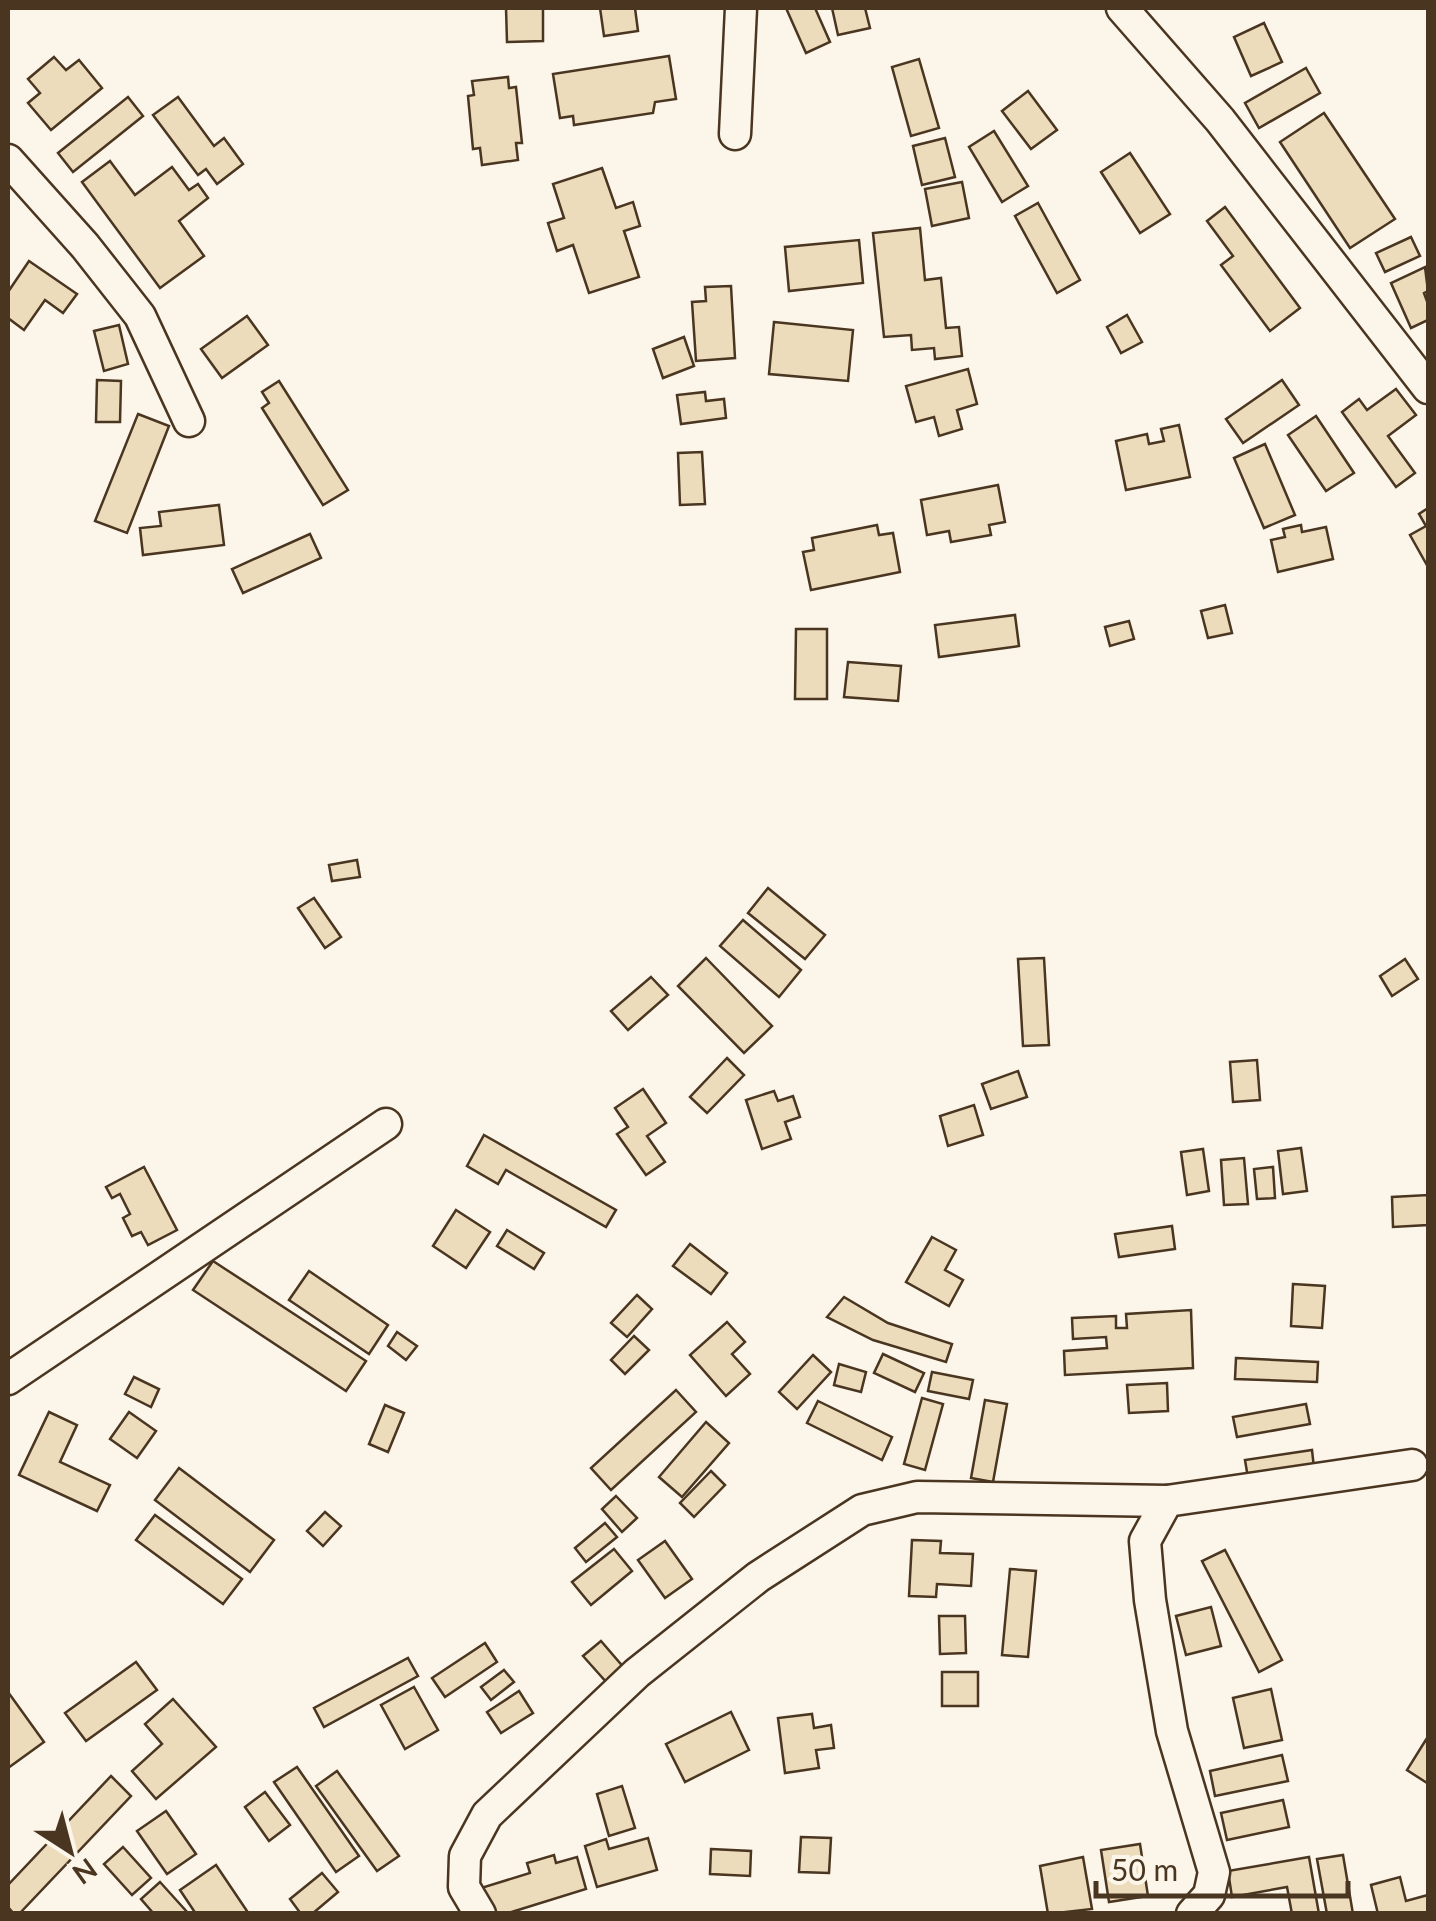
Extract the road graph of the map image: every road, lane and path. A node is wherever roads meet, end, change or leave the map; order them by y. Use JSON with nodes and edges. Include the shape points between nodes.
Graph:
{"nodes":[{"id":1,"x":741,"y":8,"type":"edge"},
{"id":2,"x":1122,"y":8,"type":"edge"},
{"id":3,"x":734,"y":134,"type":"dead end"},
{"id":4,"x":8,"y":160,"type":"edge"},
{"id":5,"x":1428,"y":388,"type":"edge"},
{"id":6,"x":189,"y":421,"type":"dead end"},
{"id":7,"x":386,"y":1124,"type":"dead end"},
{"id":8,"x":8,"y":1378,"type":"edge"},
{"id":9,"x":1412,"y":1465,"type":"dead end"},
{"id":10,"x":1166,"y":1501,"type":"junction"},
{"id":11,"x":480,"y":1914,"type":"edge"},
{"id":12,"x":1192,"y":1914,"type":"edge"}],
"edges":[{"from":1,"to":3,"type":"street"},
{"from":2,"to":5,"type":"street","via":[[1220,120]]},
{"from":4,"to":6,"type":"street","via":[[140,316]]},
{"from":7,"to":8,"type":"street"},
{"from":9,"to":10,"type":"street"},
{"from":10,"to":11,"type":"street","via":[[917,1497],[862,1510],[758,1577],[637,1673],[487,1815],[465,1856],[464,1886]]},
{"from":10,"to":12,"type":"street","via":[[1145,1540],[1150,1600],[1172,1731],[1214,1872],[1208,1895]]}]}
